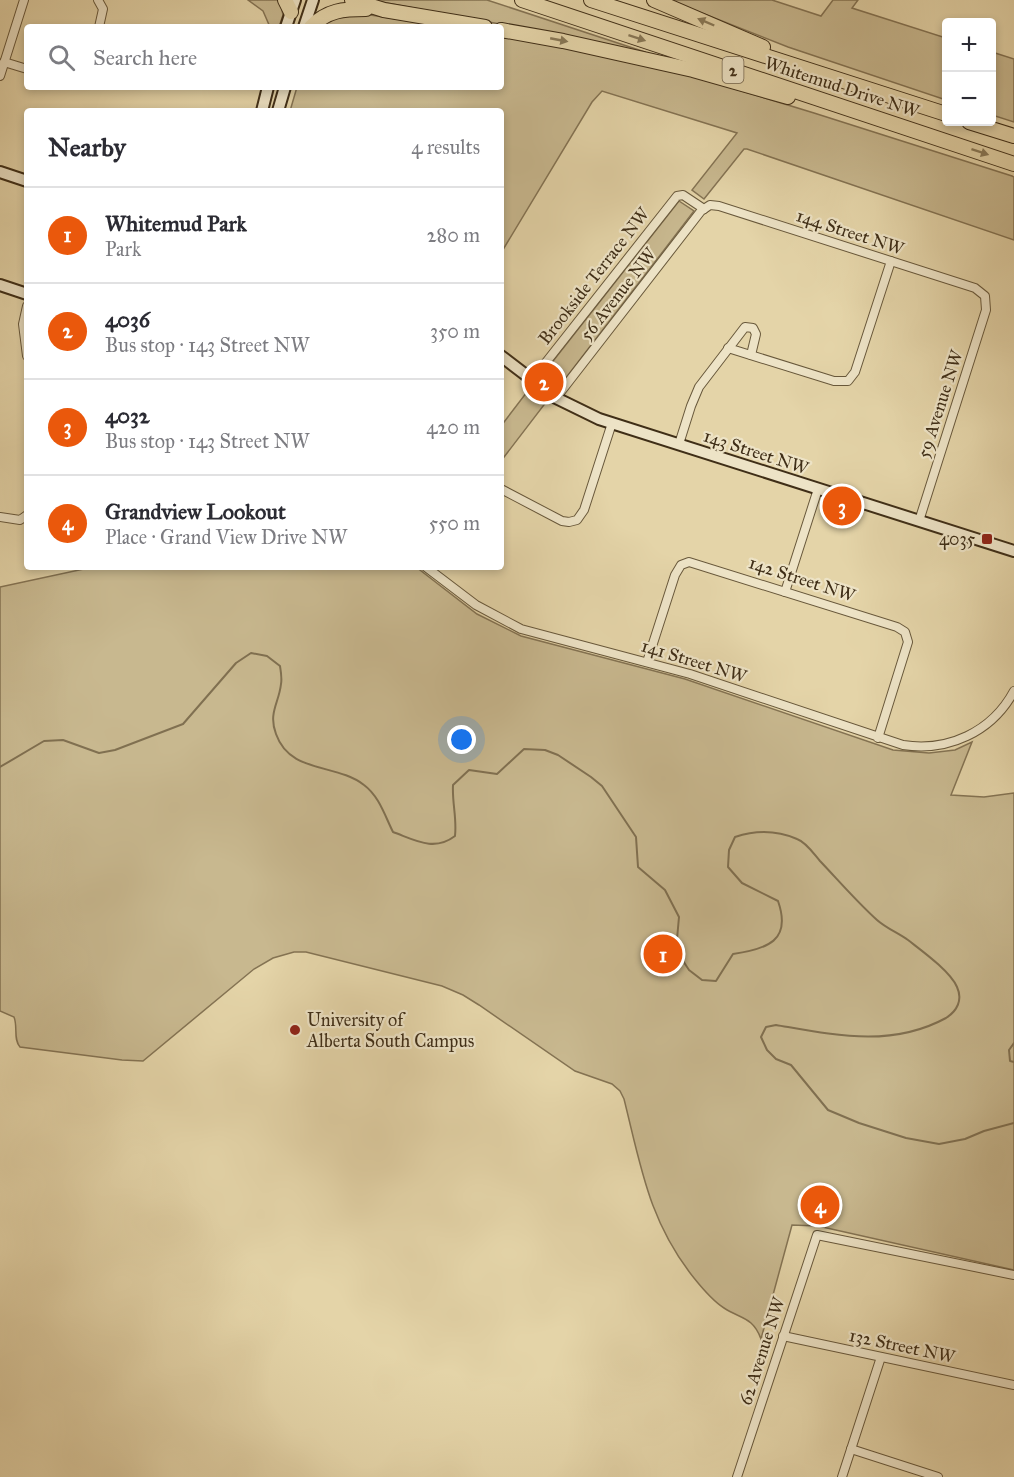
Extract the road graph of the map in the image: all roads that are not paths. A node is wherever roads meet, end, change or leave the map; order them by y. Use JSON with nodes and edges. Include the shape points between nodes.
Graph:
{"nodes":[{"id":1,"x":24,"y":0,"type":"edge"},
{"id":2,"x":313,"y":0,"type":"edge"},
{"id":3,"x":352,"y":0,"type":"edge"},
{"id":4,"x":522,"y":0,"type":"edge"},
{"id":5,"x":591,"y":0,"type":"edge"},
{"id":6,"x":654,"y":0,"type":"edge"},
{"id":7,"x":99,"y":1,"type":"edge"},
{"id":8,"x":290,"y":4,"type":"edge"},
{"id":9,"x":384,"y":10,"type":"junction"},
{"id":10,"x":100,"y":24,"type":"edge"},
{"id":11,"x":287,"y":24,"type":"edge"},
{"id":12,"x":305,"y":24,"type":"edge"},
{"id":13,"x":314,"y":24,"type":"edge"},
{"id":14,"x":467,"y":24,"type":"edge"},
{"id":15,"x":504,"y":31,"type":"edge"},
{"id":16,"x":4,"y":62,"type":"junction"},
{"id":17,"x":24,"y":68,"type":"edge"},
{"id":18,"x":0,"y":76,"type":"edge"},
{"id":19,"x":837,"y":79,"type":"junction"},
{"id":20,"x":267,"y":90,"type":"edge"},
{"id":21,"x":284,"y":90,"type":"edge"},
{"id":22,"x":263,"y":108,"type":"edge"},
{"id":23,"x":279,"y":108,"type":"edge"},
{"id":24,"x":942,"y":113,"type":"edge"},
{"id":25,"x":982,"y":126,"type":"edge"},
{"id":26,"x":1014,"y":136,"type":"edge"},
{"id":27,"x":945,"y":141,"type":"junction"},
{"id":28,"x":1014,"y":164,"type":"edge"},
{"id":29,"x":0,"y":172,"type":"edge"},
{"id":30,"x":24,"y":180,"type":"edge"},
{"id":31,"x":704,"y":209,"type":"junction"},
{"id":32,"x":891,"y":261,"type":"junction"},
{"id":33,"x":0,"y":285,"type":"edge"},
{"id":34,"x":24,"y":293,"type":"edge"},
{"id":35,"x":985,"y":296,"type":"joint"},
{"id":36,"x":728,"y":348,"type":"junction"},
{"id":37,"x":751,"y":355,"type":"junction"},
{"id":38,"x":504,"y":358,"type":"edge"},
{"id":39,"x":532,"y":380,"type":"junction"},
{"id":40,"x":556,"y":398,"type":"junction"},
{"id":41,"x":612,"y":423,"type":"junction"},
{"id":42,"x":678,"y":444,"type":"junction"},
{"id":43,"x":818,"y":489,"type":"junction"},
{"id":44,"x":504,"y":491,"type":"edge"},
{"id":45,"x":0,"y":517,"type":"edge"},
{"id":46,"x":24,"y":517,"type":"edge"},
{"id":47,"x":919,"y":520,"type":"junction"},
{"id":48,"x":1014,"y":551,"type":"edge"},
{"id":49,"x":430,"y":570,"type":"edge"},
{"id":50,"x":785,"y":592,"type":"junction"},
{"id":51,"x":647,"y":662,"type":"junction"},
{"id":52,"x":1014,"y":691,"type":"edge"},
{"id":53,"x":878,"y":738,"type":"junction"},
{"id":54,"x":1014,"y":1275,"type":"edge"},
{"id":55,"x":783,"y":1336,"type":"junction"},
{"id":56,"x":881,"y":1358,"type":"junction"},
{"id":57,"x":1014,"y":1385,"type":"edge"},
{"id":58,"x":851,"y":1449,"type":"junction"},
{"id":59,"x":737,"y":1477,"type":"edge"},
{"id":60,"x":842,"y":1477,"type":"edge"},
{"id":61,"x":938,"y":1477,"type":"edge"}],
"edges":[{"from":1,"to":16,"type":"street"},
{"from":2,"to":12,"type":"street"},
{"from":3,"to":9,"type":"highway"},
{"from":4,"to":27,"type":"highway","name":"Whitemud Drive NW","number":"2","one_way":true},
{"from":5,"to":19,"type":"highway","name":"Whitemud Drive NW","number":"2"},
{"from":19,"to":6,"type":"highway","one_way":true},
{"from":7,"to":10,"type":"street","via":[[103,13]]},
{"from":8,"to":11,"type":"street"},
{"from":9,"to":13,"type":"highway","via":[[340,9]]},
{"from":9,"to":14,"type":"highway"},
{"from":15,"to":27,"type":"highway","one_way":true,"via":[[693,70]]},
{"from":16,"to":17,"type":"street"},
{"from":16,"to":18,"type":"street"},
{"from":19,"to":24,"type":"highway","name":"Whitemud Drive NW","number":"2"},
{"from":20,"to":22,"type":"street"},
{"from":21,"to":23,"type":"street"},
{"from":25,"to":26,"type":"highway"},
{"from":27,"to":28,"type":"highway","name":"Whitemud Drive NW","number":"2","one_way":true},
{"from":29,"to":30,"type":"street"},
{"from":31,"to":32,"type":"street","name":"144 Street NW","via":[[719,206]]},
{"from":31,"to":39,"type":"street","name":"Brookside Terrace NW","via":[[682,194],[677,196]]},
{"from":31,"to":40,"type":"street","name":"56 Avenue NW"},
{"from":32,"to":35,"type":"street","name":"144 Street NW","via":[[975,288]]},
{"from":32,"to":37,"type":"street","via":[[855,372],[848,381],[834,381]]},
{"from":33,"to":34,"type":"street"},
{"from":35,"to":47,"type":"street","name":"59 Avenue NW","via":[[986,310]]},
{"from":36,"to":37,"type":"street"},
{"from":36,"to":37,"type":"street","via":[[742,329],[751,327],[756,332]]},
{"from":36,"to":42,"type":"street","via":[[699,387]]},
{"from":38,"to":39,"type":"street","name":"143 Street NW"},
{"from":39,"to":40,"type":"street","name":"143 Street NW"},
{"from":40,"to":41,"type":"street","name":"143 Street NW"},
{"from":41,"to":42,"type":"street","name":"143 Street NW"},
{"from":41,"to":44,"type":"street","via":[[584,510],[577,520],[562,520]]},
{"from":42,"to":43,"type":"street","name":"143 Street NW"},
{"from":43,"to":47,"type":"street","name":"143 Street NW"},
{"from":43,"to":50,"type":"street"},
{"from":45,"to":46,"type":"street"},
{"from":47,"to":48,"type":"street","name":"143 Street NW"},
{"from":49,"to":51,"type":"street","name":"141 Street NW","via":[[476,605],[521,629]]},
{"from":50,"to":51,"type":"street","name":"142 Street NW","via":[[696,563],[684,564],[675,575]]},
{"from":50,"to":53,"type":"street","name":"142 Street NW","via":[[897,627],[907,635]]},
{"from":51,"to":53,"type":"street","name":"141 Street NW"},
{"from":52,"to":53,"type":"street","name":"141 Street NW","via":[[995,716],[966,737],[950,743],[917,747]]},
{"from":54,"to":55,"type":"street","name":"62 Avenue NW","via":[[817,1236]]},
{"from":55,"to":56,"type":"street","name":"132 Street NW"},
{"from":55,"to":59,"type":"street","name":"62 Avenue NW"},
{"from":56,"to":57,"type":"street","name":"132 Street NW"},
{"from":56,"to":58,"type":"street"},
{"from":58,"to":60,"type":"street"},
{"from":58,"to":61,"type":"street"}]}
